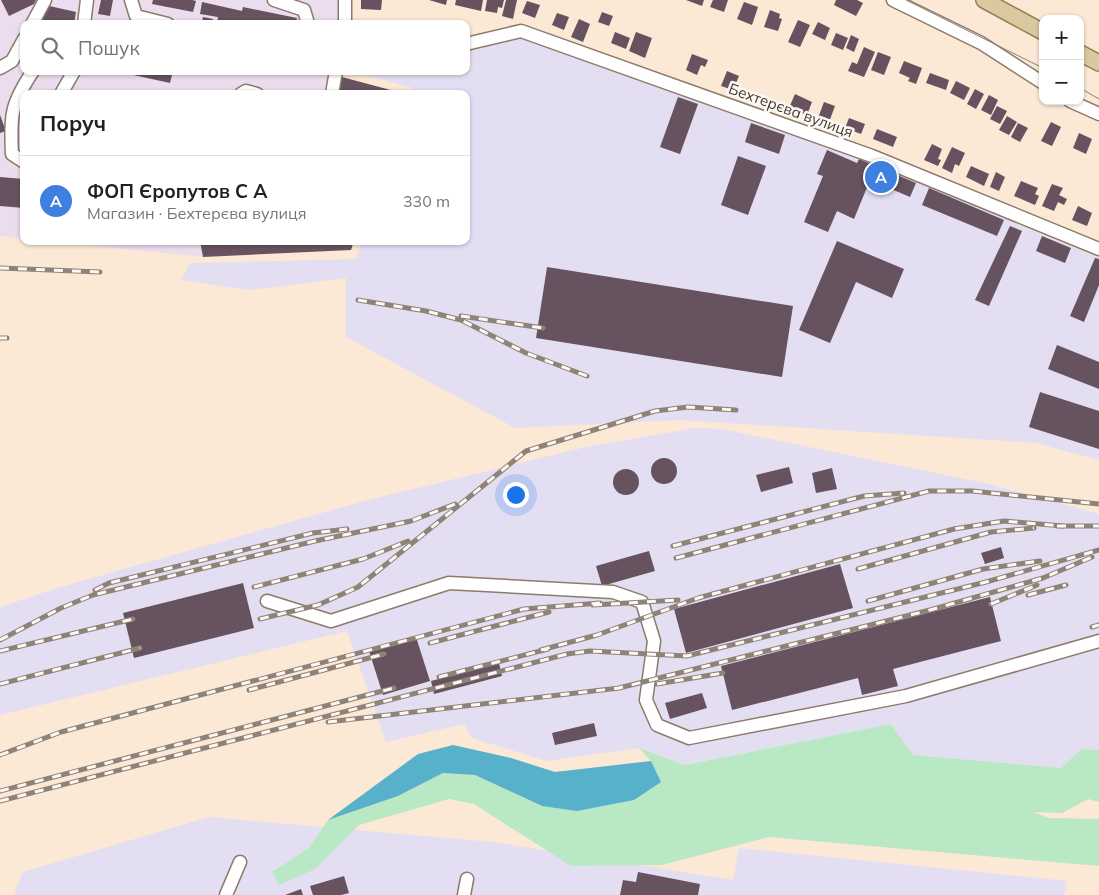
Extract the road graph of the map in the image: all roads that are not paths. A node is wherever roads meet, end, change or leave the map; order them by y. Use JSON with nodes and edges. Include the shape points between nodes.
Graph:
{"nodes":[{"id":1,"x":45,"y":0,"type":"edge"},
{"id":2,"x":87,"y":0,"type":"edge"},
{"id":3,"x":131,"y":0,"type":"edge"},
{"id":4,"x":274,"y":0,"type":"edge"},
{"id":5,"x":345,"y":0,"type":"edge"},
{"id":6,"x":893,"y":0,"type":"edge"},
{"id":7,"x":984,"y":0,"type":"edge"},
{"id":8,"x":34,"y":20,"type":"edge"},
{"id":9,"x":84,"y":20,"type":"edge"},
{"id":10,"x":152,"y":20,"type":"edge"},
{"id":11,"x":307,"y":20,"type":"edge"},
{"id":12,"x":345,"y":20,"type":"edge"},
{"id":13,"x":1039,"y":30,"type":"edge"},
{"id":14,"x":470,"y":43,"type":"edge"},
{"id":15,"x":20,"y":46,"type":"edge"},
{"id":16,"x":1084,"y":55,"type":"edge"},
{"id":17,"x":1099,"y":63,"type":"edge"},
{"id":18,"x":0,"y":68,"type":"edge"},
{"id":19,"x":30,"y":75,"type":"edge"},
{"id":20,"x":67,"y":75,"type":"edge"},
{"id":21,"x":335,"y":75,"type":"edge"},
{"id":22,"x":1039,"y":80,"type":"edge"},
{"id":23,"x":20,"y":90,"type":"edge"},
{"id":24,"x":20,"y":90,"type":"edge"},
{"id":25,"x":63,"y":90,"type":"edge"},
{"id":26,"x":333,"y":90,"type":"edge"},
{"id":27,"x":1079,"y":105,"type":"edge"},
{"id":28,"x":1099,"y":114,"type":"edge"},
{"id":29,"x":20,"y":159,"type":"edge"},
{"id":30,"x":1099,"y":249,"type":"edge"},
{"id":31,"x":268,"y":601,"type":"dead end"},
{"id":32,"x":1099,"y":641,"type":"edge"},
{"id":33,"x":240,"y":862,"type":"dead end"},
{"id":34,"x":467,"y":879,"type":"dead end"},
{"id":35,"x":226,"y":895,"type":"edge"},
{"id":36,"x":464,"y":895,"type":"edge"}],
"edges":[{"from":1,"to":8,"type":"street"},
{"from":2,"to":9,"type":"street"},
{"from":3,"to":10,"type":"street","via":[[136,16]]},
{"from":4,"to":11,"type":"street","via":[[304,10]]},
{"from":5,"to":12,"type":"street"},
{"from":6,"to":22,"type":"street","via":[[981,43]]},
{"from":7,"to":13,"type":"main road"},
{"from":14,"to":30,"type":"street","name":"Бехтерєва вулиця","via":[[521,31],[872,156]]},
{"from":15,"to":18,"type":"street","via":[[12,60]]},
{"from":16,"to":17,"type":"main road"},
{"from":19,"to":24,"type":"street"},
{"from":20,"to":25,"type":"street"},
{"from":21,"to":26,"type":"street"},
{"from":23,"to":29,"type":"street","via":[[10,120],[12,154]]},
{"from":27,"to":28,"type":"street"},
{"from":31,"to":32,"type":"street","via":[[330,621],[449,583],[613,592],[642,602],[654,641],[646,700],[657,725],[689,738],[906,696]]},
{"from":33,"to":35,"type":"street"},
{"from":34,"to":36,"type":"street"}]}
